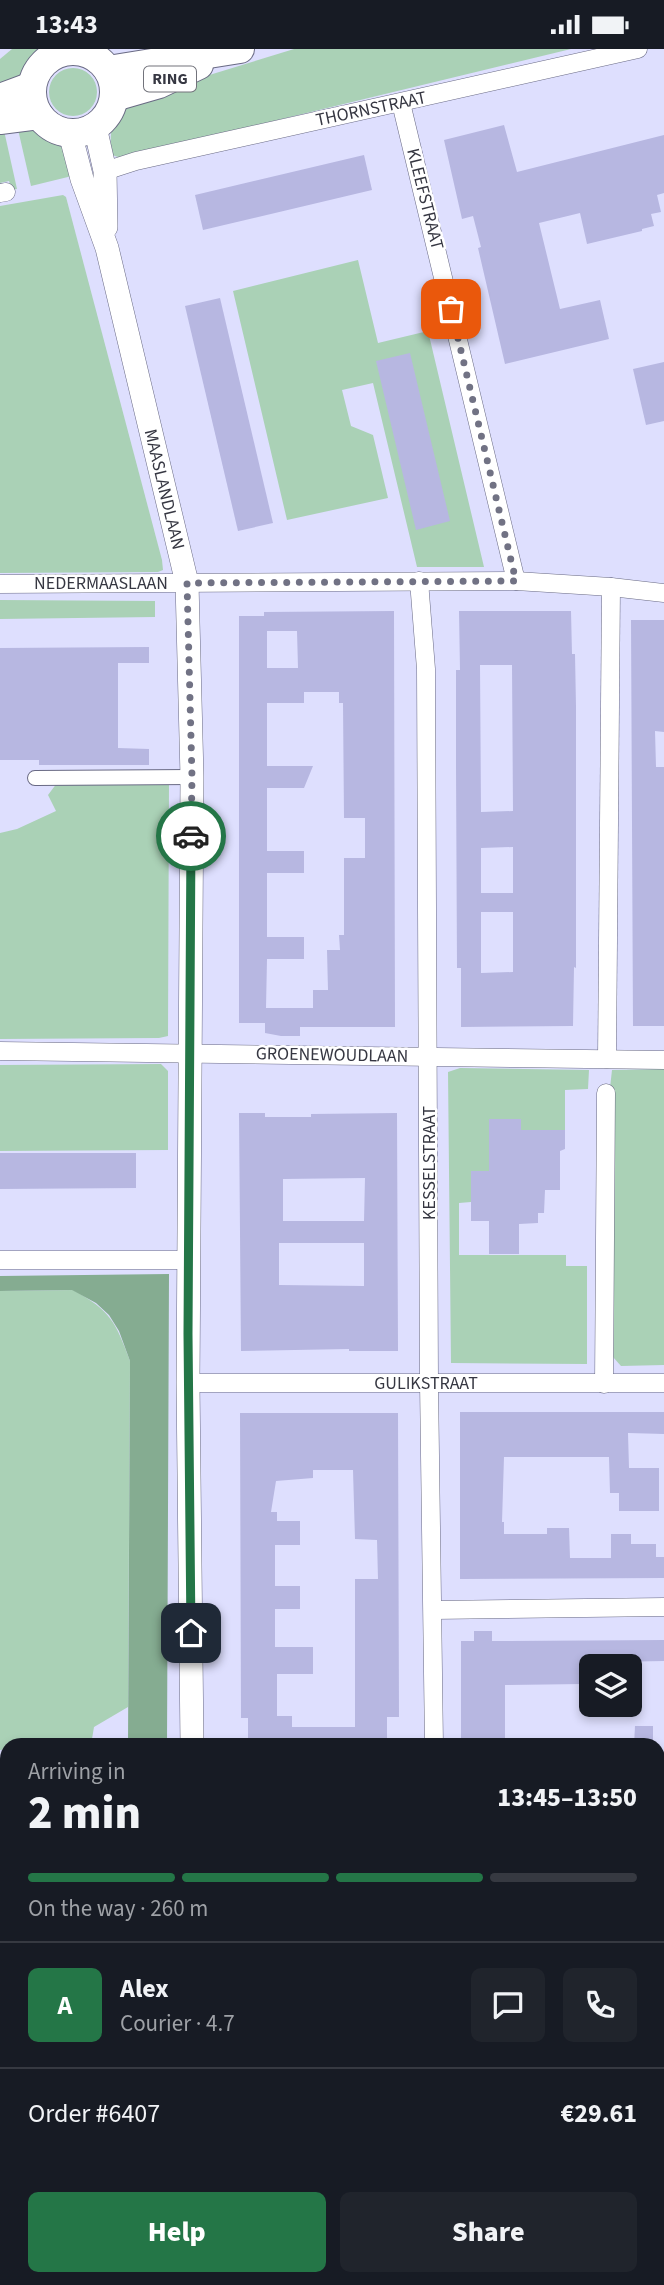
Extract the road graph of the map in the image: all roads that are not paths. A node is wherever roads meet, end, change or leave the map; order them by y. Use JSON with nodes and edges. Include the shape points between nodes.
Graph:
{"nodes":[{"id":1,"x":638,"y":49,"type":"edge"},
{"id":2,"x":64,"y":51,"type":"edge"},
{"id":3,"x":232,"y":51,"type":"edge"},
{"id":4,"x":108,"y":70,"type":"junction"},
{"id":5,"x":32,"y":86,"type":"junction"},
{"id":6,"x":114,"y":97,"type":"junction"},
{"id":7,"x":0,"y":98,"type":"edge"},
{"id":8,"x":401,"y":103,"type":"junction"},
{"id":9,"x":39,"y":115,"type":"junction"},
{"id":10,"x":0,"y":120,"type":"edge"},
{"id":11,"x":82,"y":130,"type":"junction"},
{"id":12,"x":105,"y":171,"type":"junction"},
{"id":13,"x":107,"y":248,"type":"junction"},
{"id":14,"x":419,"y":581,"type":"junction"},
{"id":15,"x":516,"y":581,"type":"junction"},
{"id":16,"x":187,"y":583,"type":"junction"},
{"id":17,"x":0,"y":584,"type":"edge"},
{"id":18,"x":611,"y":587,"type":"junction"},
{"id":19,"x":664,"y":593,"type":"edge"},
{"id":20,"x":192,"y":777,"type":"junction"},
{"id":21,"x":35,"y":778,"type":"dead end"},
{"id":22,"x":0,"y":1051,"type":"edge"},
{"id":23,"x":189,"y":1053,"type":"junction"},
{"id":24,"x":428,"y":1056,"type":"junction"},
{"id":25,"x":607,"y":1059,"type":"junction"},
{"id":26,"x":664,"y":1060,"type":"edge"},
{"id":27,"x":606,"y":1093,"type":"dead end"},
{"id":28,"x":188,"y":1260,"type":"junction"},
{"id":29,"x":0,"y":1261,"type":"edge"},
{"id":30,"x":188,"y":1383,"type":"junction"},
{"id":31,"x":429,"y":1383,"type":"junction"},
{"id":32,"x":664,"y":1383,"type":"edge"},
{"id":33,"x":604,"y":1384,"type":"junction"},
{"id":34,"x":664,"y":1607,"type":"edge"},
{"id":35,"x":433,"y":1610,"type":"junction"},
{"id":36,"x":192,"y":1738,"type":"edge"},
{"id":37,"x":434,"y":1738,"type":"edge"}],
"edges":[{"from":1,"to":8,"type":"street","name":"THORNSTRAAT"},
{"from":2,"to":4,"type":"main road","via":[[89,54]]},
{"from":2,"to":5,"type":"main road","via":[[41,64]]},
{"from":3,"to":4,"type":"main road","number":"RING"},
{"from":3,"to":6,"type":"main road","number":"RING","via":[[159,84]]},
{"from":4,"to":6,"type":"main road"},
{"from":5,"to":7,"type":"main road"},
{"from":5,"to":9,"type":"main road"},
{"from":6,"to":11,"type":"main road","via":[[104,119]]},
{"from":8,"to":12,"type":"street","name":"THORNSTRAAT"},
{"from":8,"to":15,"type":"street","name":"KLEEFSTRAAT"},
{"from":9,"to":10,"type":"main road"},
{"from":9,"to":11,"type":"main road","via":[[58,130]]},
{"from":11,"to":12,"type":"street","name":"MAASLANDLAAN"},
{"from":11,"to":13,"type":"street","name":"MAASLANDLAAN","via":[[82,179]]},
{"from":12,"to":13,"type":"street","name":"MAASLANDLAAN"},
{"from":13,"to":16,"type":"street","name":"MAASLANDLAAN"},
{"from":14,"to":15,"type":"street","name":"NEDERMAASLAAN"},
{"from":14,"to":16,"type":"street","name":"NEDERMAASLAAN"},
{"from":14,"to":24,"type":"street","name":"KESSELSTRAAT","via":[[426,669]]},
{"from":15,"to":18,"type":"street","name":"NEDERMAASLAAN"},
{"from":16,"to":17,"type":"street","name":"NEDERMAASLAAN"},
{"from":16,"to":20,"type":"street","name":"MAASLANDLAAN"},
{"from":18,"to":19,"type":"street","name":"NEDERMAASLAAN"},
{"from":18,"to":25,"type":"street"},
{"from":20,"to":21,"type":"street"},
{"from":20,"to":23,"type":"street","name":"MAASLANDLAAN"},
{"from":22,"to":23,"type":"street","name":"GROENEWOUDLAAN"},
{"from":23,"to":24,"type":"street","name":"GROENEWOUDLAAN"},
{"from":23,"to":28,"type":"street","name":"MAASLANDLAAN"},
{"from":24,"to":25,"type":"street","name":"GROENEWOUDLAAN"},
{"from":24,"to":31,"type":"street","name":"KESSELSTRAAT"},
{"from":25,"to":26,"type":"street","name":"GROENEWOUDLAAN"},
{"from":27,"to":33,"type":"street"},
{"from":28,"to":29,"type":"street"},
{"from":28,"to":30,"type":"street","name":"MAASLANDLAAN"},
{"from":30,"to":31,"type":"street","name":"GULIKSTRAAT"},
{"from":30,"to":36,"type":"street","name":"MAASLANDLAAN"},
{"from":31,"to":33,"type":"street","name":"GULIKSTRAAT"},
{"from":31,"to":35,"type":"street","name":"KESSELSTRAAT"},
{"from":32,"to":33,"type":"street","name":"GULIKSTRAAT"},
{"from":34,"to":35,"type":"street"},
{"from":35,"to":37,"type":"street","name":"KESSELSTRAAT"}]}
